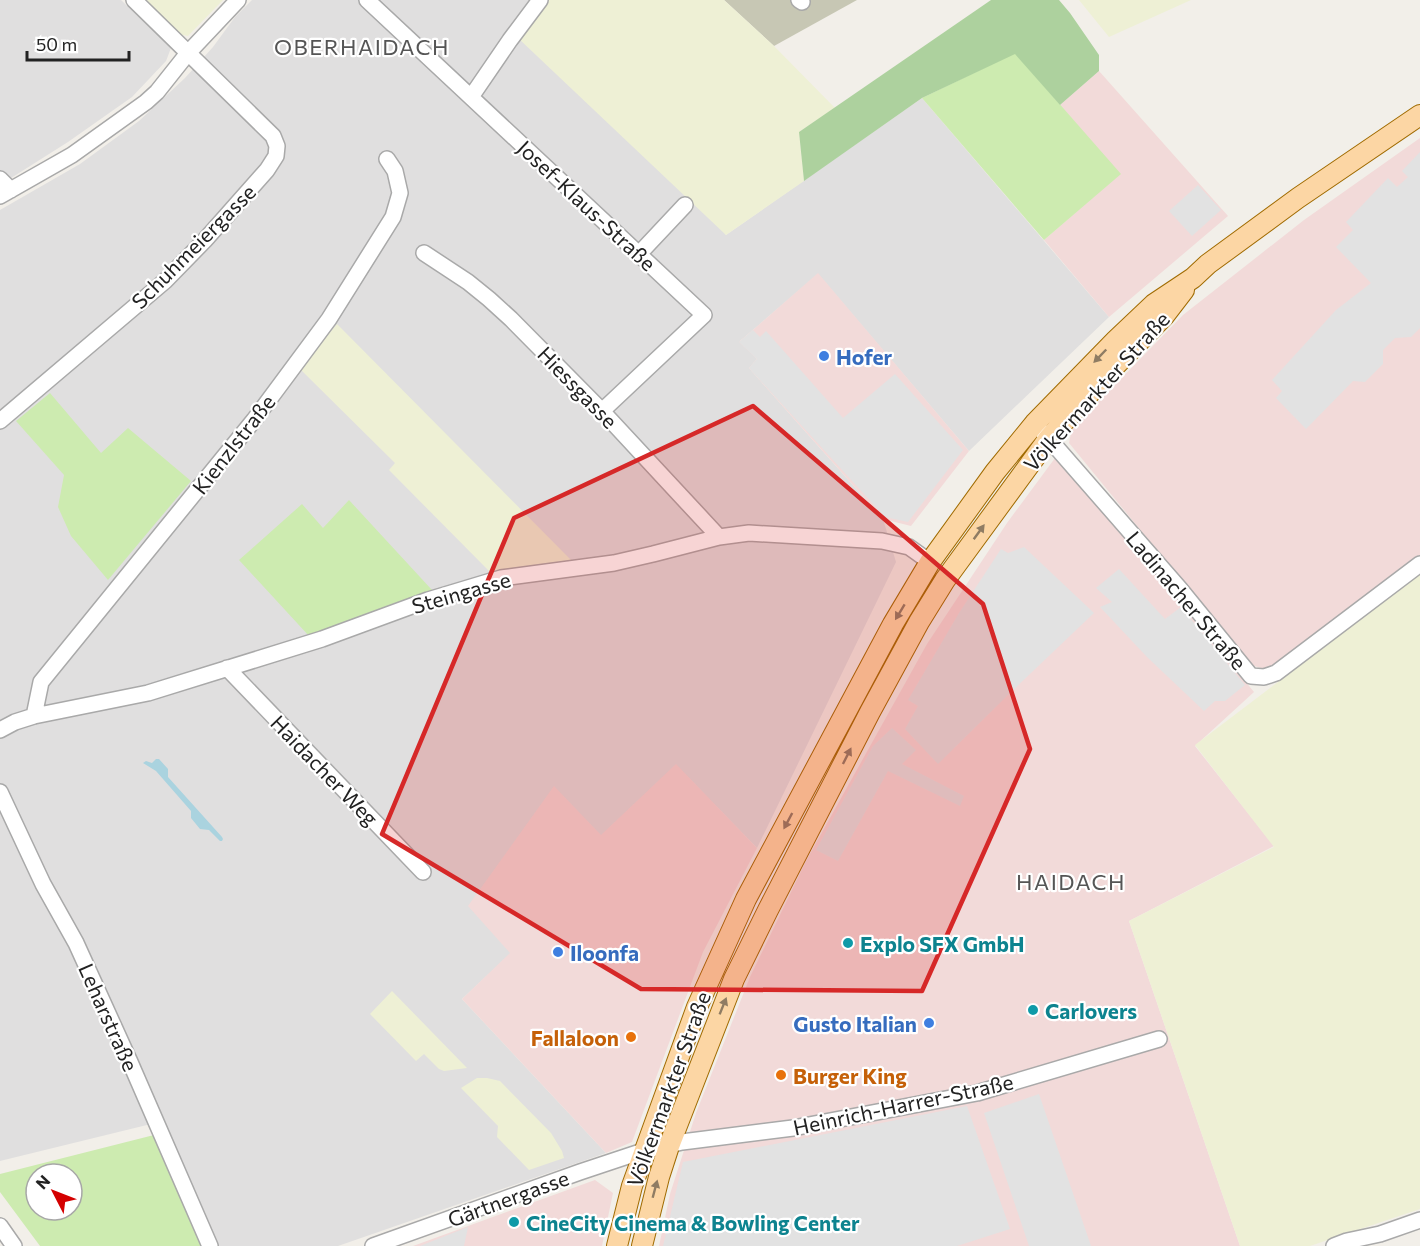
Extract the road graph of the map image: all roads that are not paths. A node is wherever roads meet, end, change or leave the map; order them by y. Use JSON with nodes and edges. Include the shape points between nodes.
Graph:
{"nodes":[{"id":1,"x":134,"y":0,"type":"edge"},
{"id":2,"x":238,"y":0,"type":"edge"},
{"id":3,"x":367,"y":0,"type":"edge"},
{"id":4,"x":540,"y":0,"type":"edge"},
{"id":5,"x":188,"y":53,"type":"junction"},
{"id":6,"x":471,"y":97,"type":"junction"},
{"id":7,"x":1420,"y":114,"type":"edge"},
{"id":8,"x":387,"y":159,"type":"dead end"},
{"id":9,"x":4,"y":188,"type":"edge"},
{"id":10,"x":685,"y":205,"type":"dead end"},
{"id":11,"x":424,"y":253,"type":"dead end"},
{"id":12,"x":639,"y":254,"type":"junction"},
{"id":13,"x":1193,"y":278,"type":"junction"},
{"id":14,"x":602,"y":411,"type":"junction"},
{"id":15,"x":0,"y":421,"type":"edge"},
{"id":16,"x":1035,"y":423,"type":"junction"},
{"id":17,"x":1049,"y":438,"type":"junction"},
{"id":18,"x":994,"y":471,"type":"junction"},
{"id":19,"x":1000,"y":503,"type":"junction"},
{"id":20,"x":719,"y":537,"type":"junction"},
{"id":21,"x":930,"y":562,"type":"junction"},
{"id":22,"x":1420,"y":564,"type":"edge"},
{"id":23,"x":945,"y":580,"type":"junction"},
{"id":24,"x":227,"y":668,"type":"junction"},
{"id":25,"x":866,"y":673,"type":"junction"},
{"id":26,"x":885,"y":684,"type":"junction"},
{"id":27,"x":34,"y":716,"type":"junction"},
{"id":28,"x":0,"y":730,"type":"edge"},
{"id":29,"x":804,"y":789,"type":"junction"},
{"id":30,"x":0,"y":792,"type":"edge"},
{"id":31,"x":824,"y":800,"type":"junction"},
{"id":32,"x":423,"y":872,"type":"dead end"},
{"id":33,"x":746,"y":899,"type":"junction"},
{"id":34,"x":768,"y":910,"type":"junction"},
{"id":35,"x":714,"y":968,"type":"junction"},
{"id":36,"x":734,"y":979,"type":"junction"},
{"id":37,"x":1159,"y":1039,"type":"dead end"},
{"id":38,"x":669,"y":1146,"type":"junction"},
{"id":39,"x":643,"y":1151,"type":"junction"},
{"id":40,"x":1420,"y":1220,"type":"edge"},
{"id":41,"x":0,"y":1226,"type":"edge"},
{"id":42,"x":1382,"y":1240,"type":"edge"},
{"id":43,"x":14,"y":1246,"type":"edge"},
{"id":44,"x":210,"y":1246,"type":"edge"},
{"id":45,"x":373,"y":1246,"type":"edge"},
{"id":46,"x":617,"y":1246,"type":"edge"},
{"id":47,"x":642,"y":1246,"type":"edge"},
{"id":48,"x":1334,"y":1246,"type":"edge"}],
"edges":[{"from":1,"to":5,"type":"street"},
{"from":2,"to":5,"type":"street"},
{"from":3,"to":6,"type":"street","name":"Josef-Klaus-Straße"},
{"from":4,"to":6,"type":"street"},
{"from":5,"to":9,"type":"street","via":[[157,92],[137,109],[72,155]]},
{"from":5,"to":15,"type":"street","name":"Schuhmeiergasse","via":[[273,136],[276,156],[165,281]]},
{"from":6,"to":12,"type":"street","name":"Josef-Klaus-Straße"},
{"from":7,"to":13,"type":"main road","name":"Völkermarkter Straße","via":[[1298,198]]},
{"from":8,"to":27,"type":"street","name":"Kienzlstraße","via":[[395,171],[400,193],[393,217],[381,236],[328,319],[260,411],[41,682]]},
{"from":10,"to":12,"type":"street"},
{"from":11,"to":14,"type":"street","name":"Hiessgasse","via":[[489,298]]},
{"from":12,"to":14,"type":"street","name":"Josef-Klaus-Straße","via":[[704,315]]},
{"from":13,"to":16,"type":"main road","name":"Völkermarkter Straße","one_way":true,"via":[[1147,310]]},
{"from":13,"to":17,"type":"main road","name":"Völkermarkter Straße","via":[[1164,316]]},
{"from":14,"to":20,"type":"street","name":"Hiessgasse"},
{"from":16,"to":17,"type":"street","name":"Ladinacher Straße"},
{"from":16,"to":18,"type":"main road","name":"Völkermarkter Straße"},
{"from":17,"to":19,"type":"main road","name":"Völkermarkter Straße"},
{"from":17,"to":22,"type":"street","name":"Ladinacher Straße","via":[[1251,676],[1276,673]]},
{"from":18,"to":19,"type":"main road","name":"Völkermarkter Straße","via":[[999,475]]},
{"from":18,"to":21,"type":"main road","name":"Völkermarkter Straße"},
{"from":23,"to":19,"type":"main road","name":"Völkermarkter Straße","one_way":true},
{"from":20,"to":21,"type":"street","name":"Steingasse","via":[[749,533],[882,541],[909,547]]},
{"from":20,"to":24,"type":"street","name":"Steingasse","via":[[614,562],[501,578]]},
{"from":21,"to":23,"type":"main road"},
{"from":21,"to":25,"type":"main road","name":"Völkermarkter Straße","one_way":true},
{"from":23,"to":26,"type":"main road","name":"Völkermarkter Straße"},
{"from":24,"to":27,"type":"street","name":"Steingasse","via":[[148,693]]},
{"from":24,"to":32,"type":"street","name":"Haidacher Weg"},
{"from":25,"to":26,"type":"main road"},
{"from":25,"to":29,"type":"main road","name":"Völkermarkter Straße"},
{"from":31,"to":26,"type":"main road","name":"Völkermarkter Straße","one_way":true},
{"from":27,"to":28,"type":"street","name":"Steingasse"},
{"from":29,"to":31,"type":"main road"},
{"from":29,"to":33,"type":"main road","name":"Völkermarkter Straße","one_way":true},
{"from":30,"to":44,"type":"street","name":"Leharstraße","via":[[76,943]]},
{"from":31,"to":34,"type":"main road","name":"Völkermarkter Straße"},
{"from":33,"to":34,"type":"main road"},
{"from":33,"to":35,"type":"main road","name":"Völkermarkter Straße"},
{"from":34,"to":36,"type":"main road","name":"Völkermarkter Straße"},
{"from":35,"to":36,"type":"main road","name":"Völkermarkter Straße"},
{"from":35,"to":39,"type":"main road","name":"Völkermarkter Straße"},
{"from":38,"to":36,"type":"main road","name":"Völkermarkter Straße","one_way":true},
{"from":37,"to":38,"type":"street","name":"Heinrich-Harrer-Straße","via":[[977,1093],[793,1128]]},
{"from":38,"to":39,"type":"street","name":"Heinrich-Harrer-Straße"},
{"from":47,"to":38,"type":"main road","name":"Völkermarkter Straße","one_way":true},
{"from":39,"to":45,"type":"street","name":"Gärtnergasse"},
{"from":39,"to":46,"type":"main road","name":"Völkermarkter Straße"},
{"from":40,"to":42,"type":"street"},
{"from":41,"to":43,"type":"street"},
{"from":42,"to":48,"type":"street","via":[[1347,1241]]}]}
